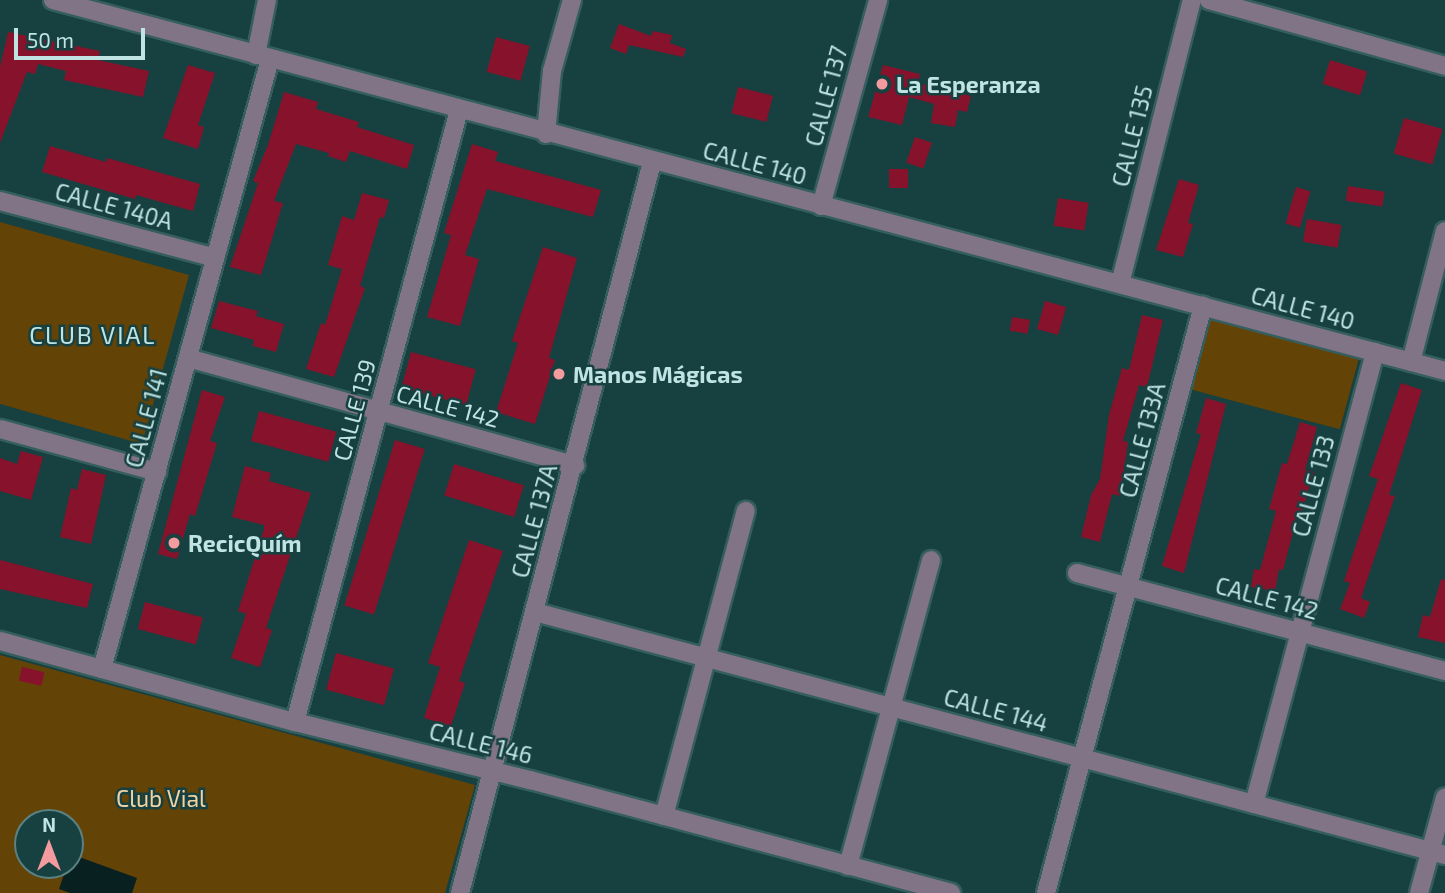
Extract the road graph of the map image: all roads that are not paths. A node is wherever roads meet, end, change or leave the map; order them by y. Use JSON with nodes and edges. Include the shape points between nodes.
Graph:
{"nodes":[{"id":1,"x":53,"y":0,"type":"edge"},
{"id":2,"x":267,"y":0,"type":"edge"},
{"id":3,"x":572,"y":0,"type":"edge"},
{"id":4,"x":878,"y":0,"type":"edge"},
{"id":5,"x":1192,"y":0,"type":"edge"},
{"id":6,"x":1209,"y":0,"type":"edge"},
{"id":7,"x":263,"y":57,"type":"junction"},
{"id":8,"x":1445,"y":66,"type":"edge"},
{"id":9,"x":459,"y":110,"type":"junction"},
{"id":10,"x":546,"y":134,"type":"junction"},
{"id":11,"x":652,"y":162,"type":"junction"},
{"id":12,"x":0,"y":201,"type":"edge"},
{"id":13,"x":821,"y":206,"type":"junction"},
{"id":14,"x":1445,"y":231,"type":"edge"},
{"id":15,"x":215,"y":258,"type":"junction"},
{"id":16,"x":1120,"y":284,"type":"junction"},
{"id":17,"x":1203,"y":306,"type":"junction"},
{"id":18,"x":1375,"y":352,"type":"junction"},
{"id":19,"x":188,"y":358,"type":"junction"},
{"id":20,"x":1412,"y":362,"type":"junction"},
{"id":21,"x":1445,"y":371,"type":"edge"},
{"id":22,"x":378,"y":412,"type":"junction"},
{"id":23,"x":0,"y":429,"type":"edge"},
{"id":24,"x":575,"y":465,"type":"junction"},
{"id":25,"x":157,"y":472,"type":"junction"},
{"id":26,"x":746,"y":511,"type":"dead end"},
{"id":27,"x":931,"y":560,"type":"dead end"},
{"id":28,"x":1077,"y":573,"type":"dead end"},
{"id":29,"x":1127,"y":587,"type":"junction"},
{"id":30,"x":535,"y":612,"type":"junction"},
{"id":31,"x":1299,"y":632,"type":"junction"},
{"id":32,"x":0,"y":640,"type":"edge"},
{"id":33,"x":707,"y":658,"type":"junction"},
{"id":34,"x":103,"y":669,"type":"junction"},
{"id":35,"x":1445,"y":671,"type":"edge"},
{"id":36,"x":891,"y":707,"type":"junction"},
{"id":37,"x":295,"y":722,"type":"junction"},
{"id":38,"x":1082,"y":758,"type":"junction"},
{"id":39,"x":492,"y":770,"type":"junction"},
{"id":40,"x":1445,"y":797,"type":"edge"},
{"id":41,"x":1254,"y":804,"type":"junction"},
{"id":42,"x":664,"y":816,"type":"junction"},
{"id":43,"x":1438,"y":853,"type":"edge"},
{"id":44,"x":849,"y":866,"type":"junction"},
{"id":45,"x":460,"y":893,"type":"edge"},
{"id":46,"x":951,"y":893,"type":"edge"},
{"id":47,"x":1046,"y":893,"type":"edge"},
{"id":48,"x":1419,"y":893,"type":"edge"}],
"edges":[{"from":1,"to":7,"type":"street","name":"CALLE 140"},
{"from":2,"to":7,"type":"street","name":"CALLE 141"},
{"from":3,"to":10,"type":"street","via":[[552,71]]},
{"from":4,"to":13,"type":"street","name":"CALLE 137"},
{"from":5,"to":16,"type":"street","name":"CALLE 135"},
{"from":6,"to":8,"type":"street"},
{"from":7,"to":9,"type":"street","name":"CALLE 140"},
{"from":7,"to":15,"type":"street","name":"CALLE 141"},
{"from":9,"to":10,"type":"street","name":"CALLE 140"},
{"from":9,"to":22,"type":"street","name":"CALLE 139"},
{"from":10,"to":11,"type":"street","name":"CALLE 140"},
{"from":11,"to":13,"type":"street","name":"CALLE 140"},
{"from":11,"to":24,"type":"street","name":"CALLE 137A"},
{"from":12,"to":15,"type":"street","name":"CALLE 140A"},
{"from":13,"to":16,"type":"street","name":"CALLE 140"},
{"from":14,"to":20,"type":"street"},
{"from":15,"to":19,"type":"street","name":"CALLE 141"},
{"from":16,"to":17,"type":"street","name":"CALLE 140"},
{"from":17,"to":18,"type":"street","name":"CALLE 140"},
{"from":17,"to":29,"type":"street","name":"CALLE 133A"},
{"from":18,"to":20,"type":"street","name":"CALLE 140"},
{"from":18,"to":31,"type":"street","name":"CALLE 133"},
{"from":19,"to":22,"type":"street","name":"CALLE 142"},
{"from":19,"to":25,"type":"street","name":"CALLE 141"},
{"from":20,"to":21,"type":"street","name":"CALLE 140"},
{"from":22,"to":24,"type":"street","name":"CALLE 142"},
{"from":22,"to":37,"type":"street","name":"CALLE 139"},
{"from":23,"to":25,"type":"street"},
{"from":24,"to":30,"type":"street","name":"CALLE 137A"},
{"from":25,"to":34,"type":"street","name":"CALLE 141"},
{"from":26,"to":33,"type":"street"},
{"from":27,"to":36,"type":"street"},
{"from":28,"to":29,"type":"street","name":"CALLE 142"},
{"from":29,"to":31,"type":"street","name":"CALLE 142"},
{"from":29,"to":38,"type":"street","name":"CALLE 133A"},
{"from":30,"to":33,"type":"street","name":"CALLE 144"},
{"from":30,"to":39,"type":"street","name":"CALLE 137A"},
{"from":31,"to":35,"type":"street","name":"CALLE 142"},
{"from":31,"to":41,"type":"street","name":"CALLE 133"},
{"from":32,"to":34,"type":"street","name":"CALLE 146"},
{"from":33,"to":36,"type":"street","name":"CALLE 144"},
{"from":33,"to":42,"type":"street"},
{"from":34,"to":37,"type":"street","name":"CALLE 146"},
{"from":36,"to":38,"type":"street","name":"CALLE 144"},
{"from":36,"to":44,"type":"street"},
{"from":37,"to":39,"type":"street","name":"CALLE 146"},
{"from":38,"to":41,"type":"street","name":"CALLE 144"},
{"from":38,"to":47,"type":"street","name":"CALLE 133A"},
{"from":39,"to":42,"type":"street","name":"CALLE 146"},
{"from":39,"to":45,"type":"street","name":"CALLE 137A"},
{"from":40,"to":43,"type":"street"},
{"from":41,"to":43,"type":"street","name":"CALLE 144"},
{"from":42,"to":44,"type":"street","name":"CALLE 146"},
{"from":43,"to":48,"type":"street"},
{"from":44,"to":46,"type":"street","name":"CALLE 146"}]}
